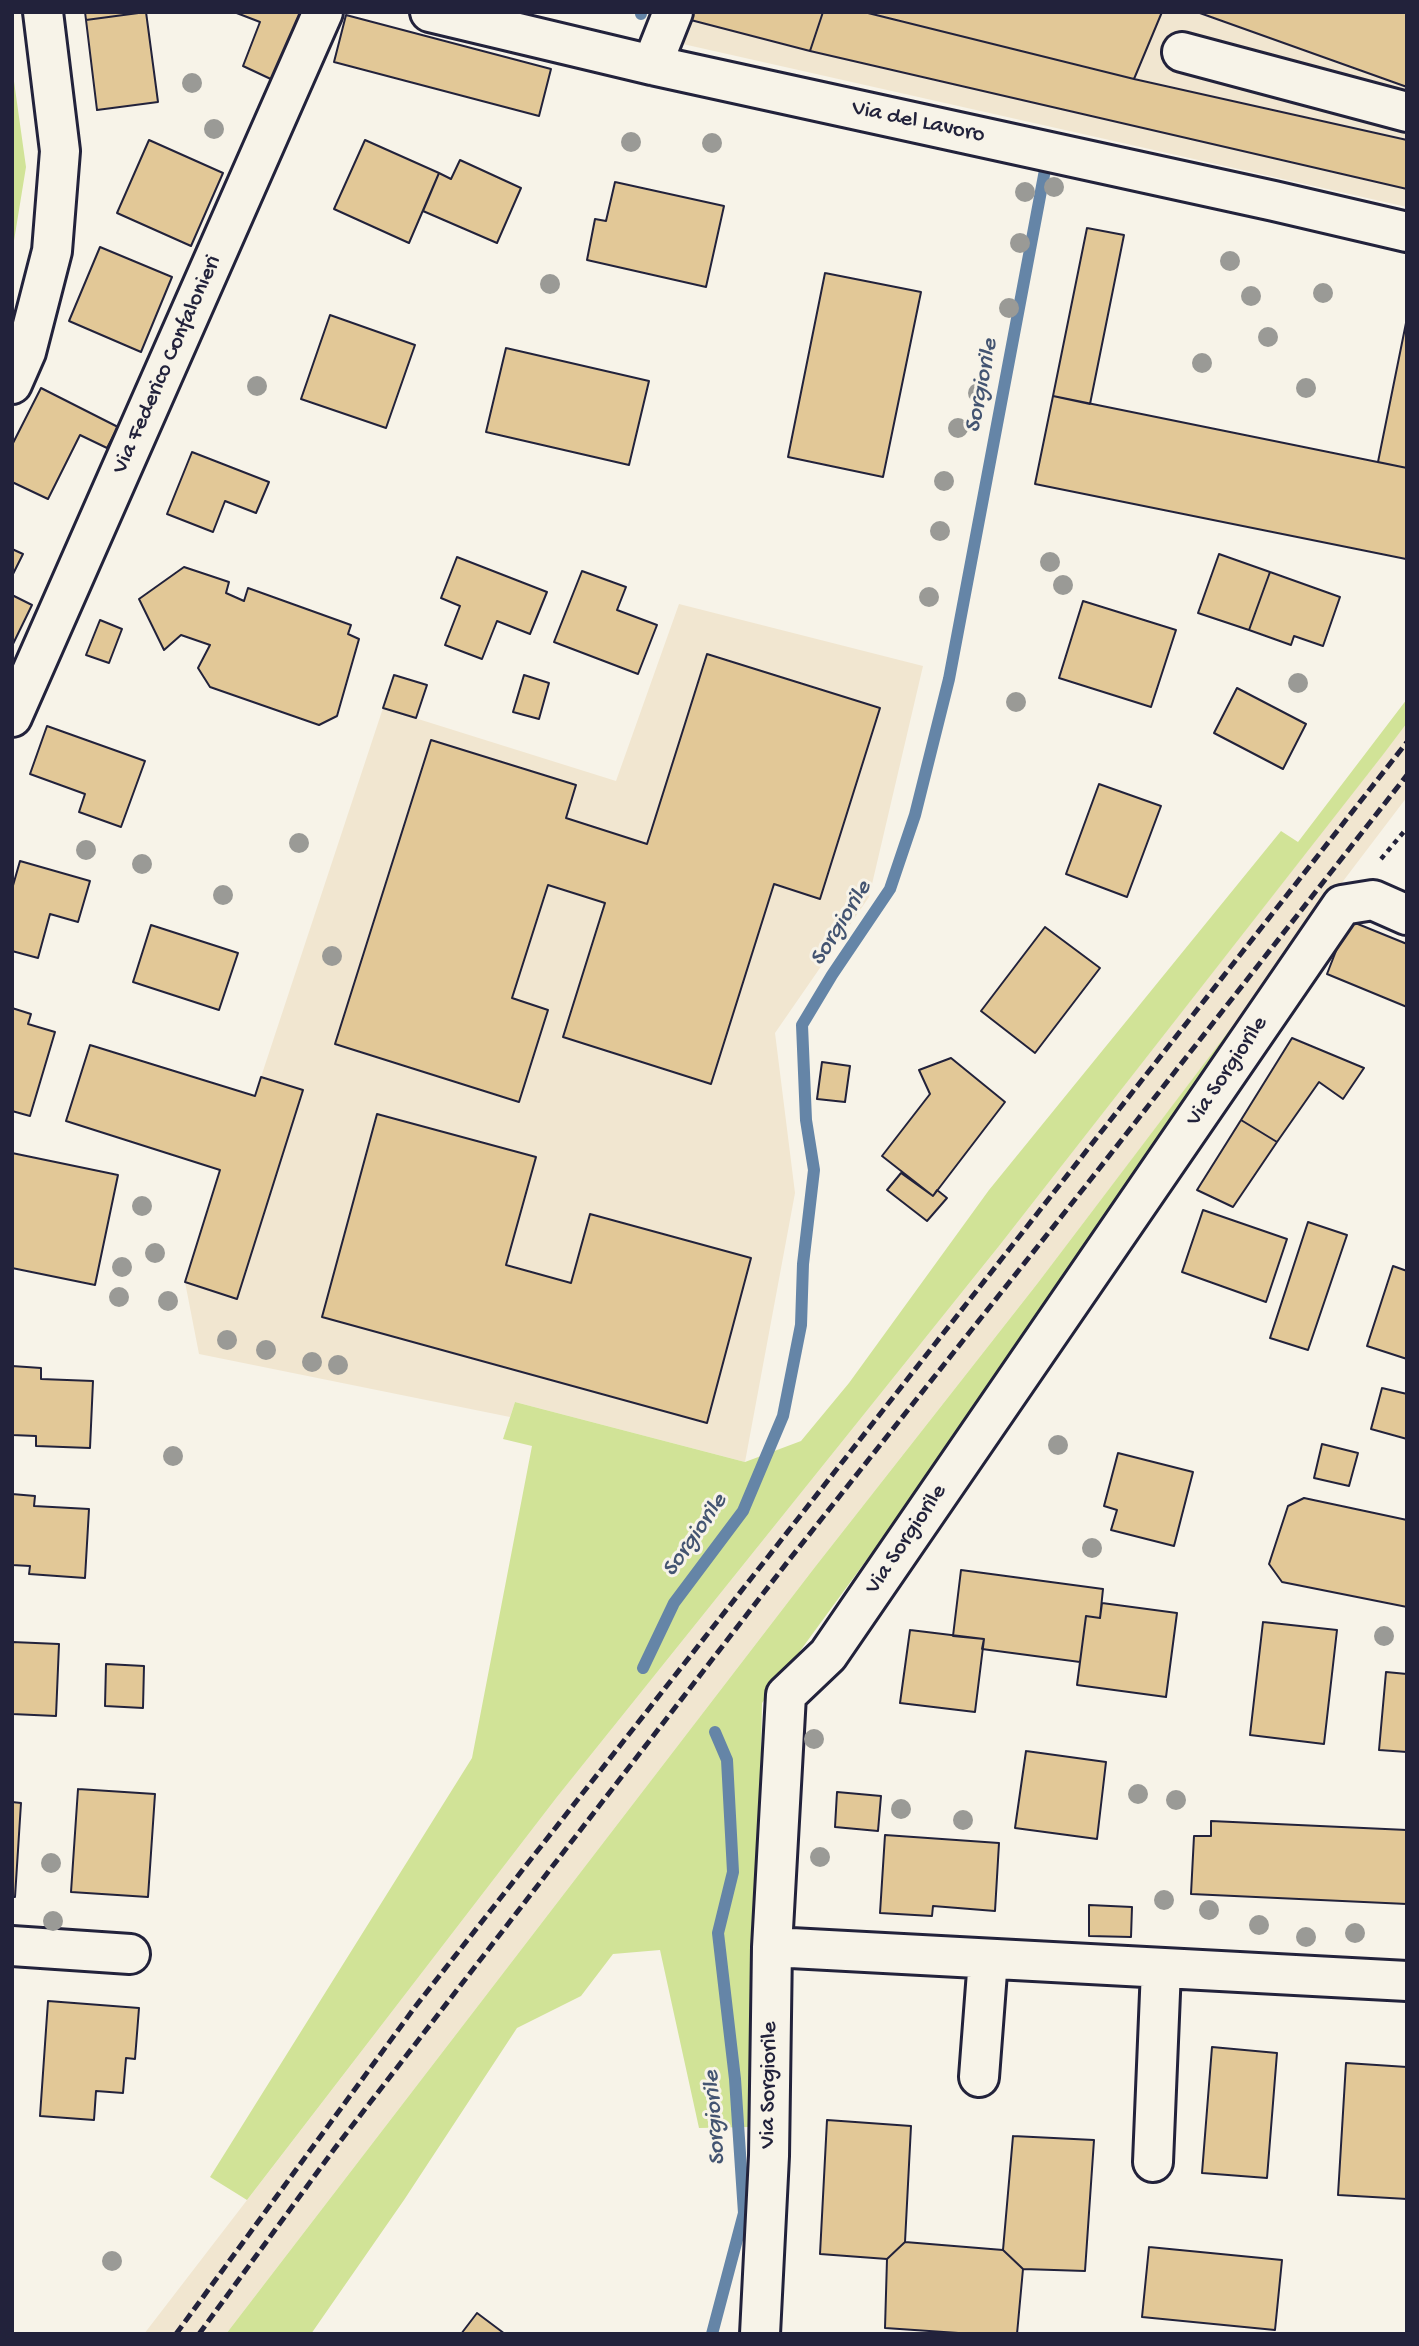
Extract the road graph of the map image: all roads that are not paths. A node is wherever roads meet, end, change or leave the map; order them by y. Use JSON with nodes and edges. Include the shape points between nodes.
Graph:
{"nodes":[{"id":1,"x":43,"y":12,"type":"edge"},
{"id":2,"x":323,"y":12,"type":"edge"},
{"id":3,"x":430,"y":12,"type":"edge"},
{"id":4,"x":673,"y":12,"type":"edge"},
{"id":5,"x":1182,"y":52,"type":"dead end"},
{"id":6,"x":652,"y":65,"type":"junction"},
{"id":7,"x":1407,"y":112,"type":"edge"},
{"id":8,"x":1407,"y":232,"type":"edge"},
{"id":9,"x":12,"y":384,"type":"edge"},
{"id":10,"x":12,"y":717,"type":"edge"},
{"id":11,"x":1407,"y":915,"type":"edge"},
{"id":12,"x":12,"y":1946,"type":"edge"},
{"id":13,"x":772,"y":1947,"type":"junction"},
{"id":14,"x":130,"y":1954,"type":"dead end"},
{"id":15,"x":988,"y":1959,"type":"junction"},
{"id":16,"x":1161,"y":1969,"type":"junction"},
{"id":17,"x":1407,"y":1981,"type":"edge"},
{"id":18,"x":979,"y":2077,"type":"dead end"},
{"id":19,"x":1153,"y":2162,"type":"dead end"},
{"id":20,"x":760,"y":2334,"type":"edge"}],
"edges":[{"from":1,"to":9,"type":"street","via":[[60,151],[52,250],[26,352]]},
{"from":2,"to":10,"type":"street","name":"Via Federico Confalonieri"},
{"from":3,"to":6,"type":"street","name":"Via del Lavoro"},
{"from":4,"to":6,"type":"street"},
{"from":5,"to":7,"type":"street"},
{"from":6,"to":8,"type":"street","name":"Via del Lavoro"},
{"from":11,"to":13,"type":"street","name":"Via Sorgiorile","via":[[1373,900],[1342,905],[828,1655],[786,1695]]},
{"from":12,"to":14,"type":"street"},
{"from":13,"to":15,"type":"street"},
{"from":13,"to":20,"type":"street","name":"Via Sorgiorile"},
{"from":15,"to":16,"type":"street"},
{"from":15,"to":18,"type":"street"},
{"from":16,"to":17,"type":"street"},
{"from":16,"to":19,"type":"street"}]}
